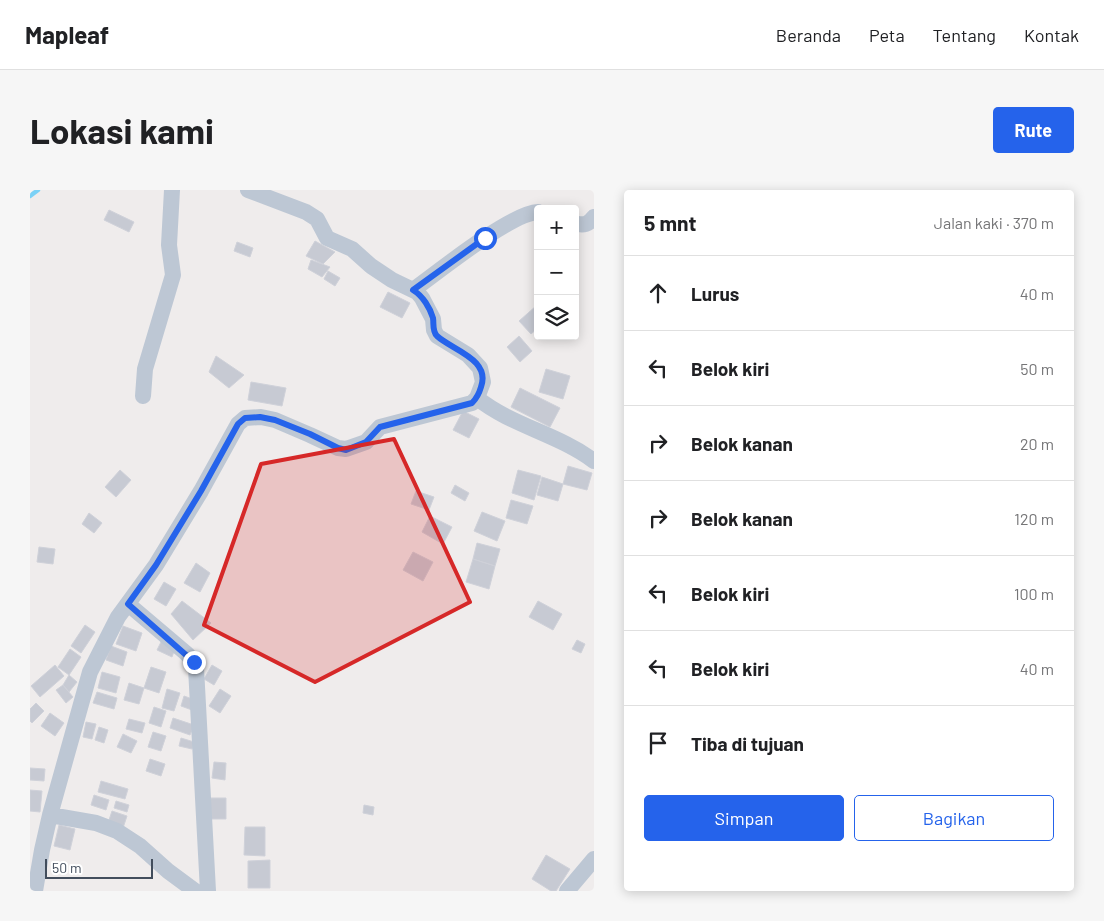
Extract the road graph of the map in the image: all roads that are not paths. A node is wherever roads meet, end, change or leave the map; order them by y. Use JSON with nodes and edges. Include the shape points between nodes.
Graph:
{"nodes":[{"id":1,"x":172,"y":190,"type":"edge"},
{"id":2,"x":248,"y":190,"type":"edge"},
{"id":3,"x":534,"y":213,"type":"edge"},
{"id":4,"x":594,"y":217,"type":"edge"},
{"id":5,"x":579,"y":223,"type":"edge"},
{"id":6,"x":413,"y":290,"type":"junction"},
{"id":7,"x":143,"y":396,"type":"dead end"},
{"id":8,"x":478,"y":398,"type":"junction"},
{"id":9,"x":594,"y":461,"type":"edge"},
{"id":10,"x":128,"y":604,"type":"junction"},
{"id":11,"x":50,"y":816,"type":"junction"},
{"id":12,"x":594,"y":859,"type":"edge"},
{"id":13,"x":35,"y":891,"type":"edge"},
{"id":14,"x":196,"y":891,"type":"edge"},
{"id":15,"x":208,"y":891,"type":"edge"},
{"id":16,"x":567,"y":891,"type":"edge"}],
"edges":[{"from":1,"to":7,"type":"street","via":[[168,245],[173,275],[147,360]]},
{"from":2,"to":6,"type":"street","via":[[317,218],[328,238],[352,249],[371,266]]},
{"from":3,"to":6,"type":"street","via":[[485,238]]},
{"from":4,"to":5,"type":"street","via":[[590,222]]},
{"from":6,"to":8,"type":"street","via":[[428,308],[437,336],[468,355],[480,368],[483,382]]},
{"from":8,"to":9,"type":"street","via":[[492,410],[559,439]]},
{"from":8,"to":10,"type":"street","via":[[472,403],[380,427],[366,442],[346,450],[275,420],[245,418],[233,432],[161,557]]},
{"from":10,"to":11,"type":"street","via":[[90,672]]},
{"from":10,"to":15,"type":"street","via":[[187,654],[196,668]]},
{"from":11,"to":13,"type":"street"},
{"from":11,"to":14,"type":"street","via":[[96,823],[117,831]]},
{"from":12,"to":16,"type":"street"}]}
